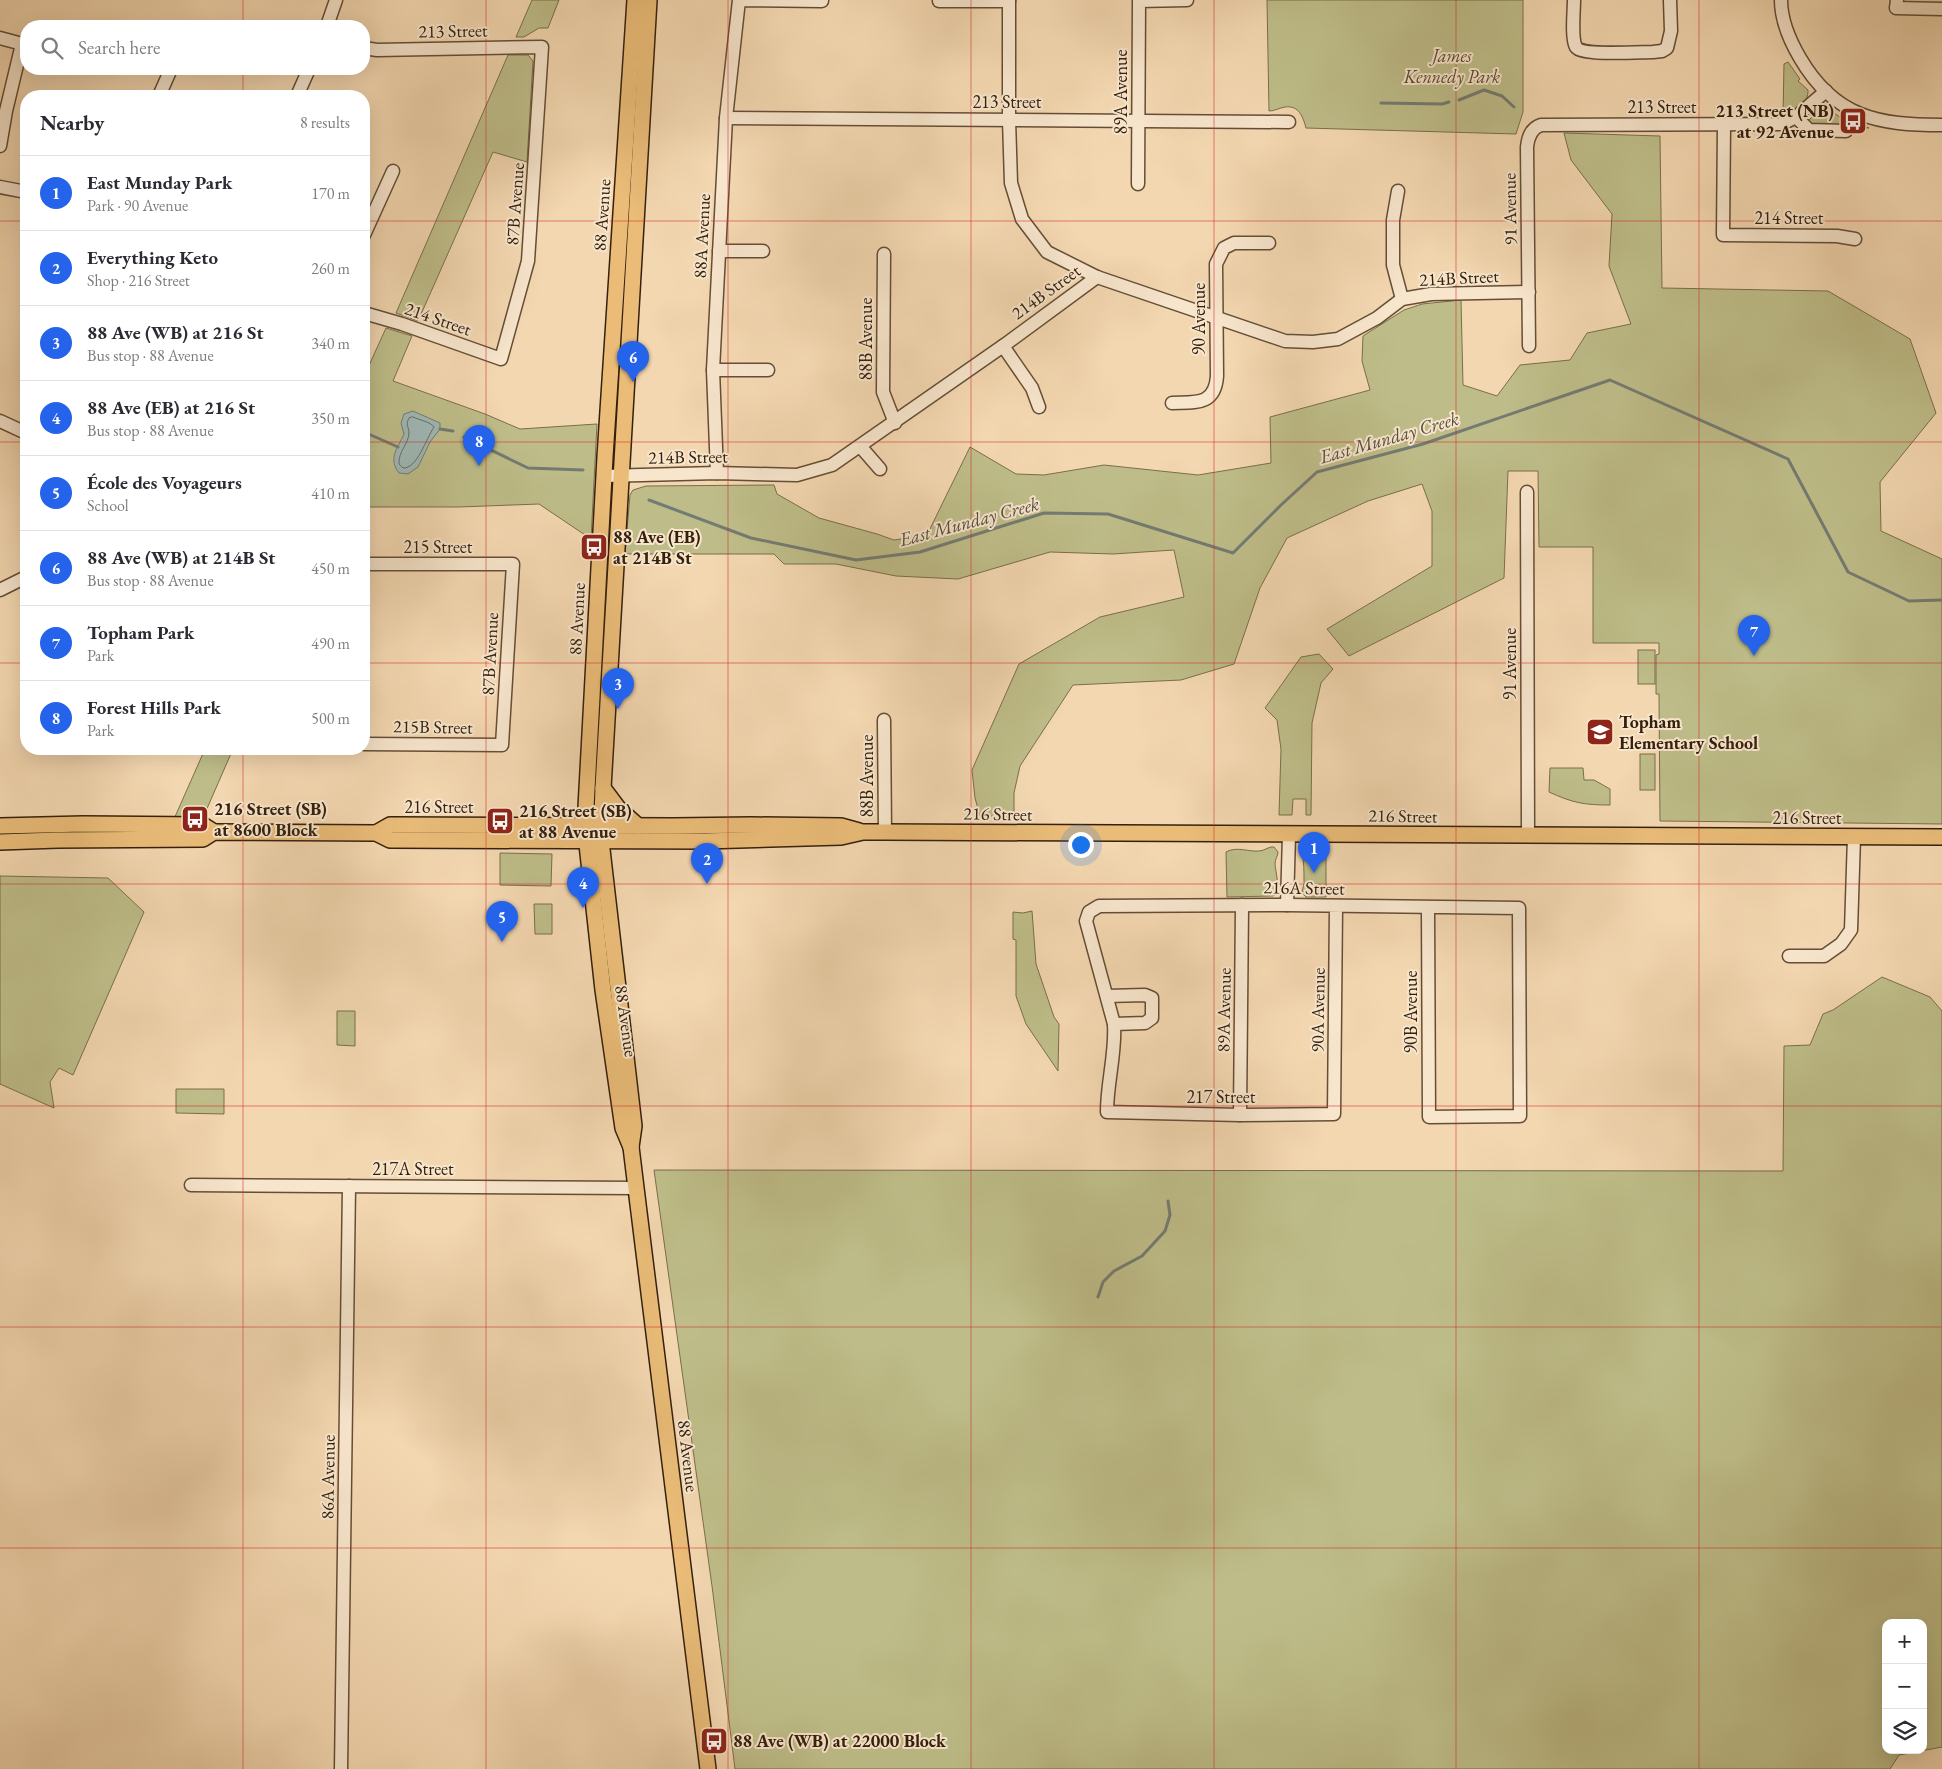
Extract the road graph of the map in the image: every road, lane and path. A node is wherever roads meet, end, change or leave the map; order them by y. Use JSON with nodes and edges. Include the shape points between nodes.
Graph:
{"nodes":[{"id":1,"x":336,"y":0,"type":"edge"},
{"id":2,"x":635,"y":0,"type":"edge"},
{"id":3,"x":649,"y":0,"type":"edge"},
{"id":4,"x":738,"y":0,"type":"edge"},
{"id":5,"x":1187,"y":0,"type":"edge"},
{"id":6,"x":1574,"y":0,"type":"edge"},
{"id":7,"x":1670,"y":0,"type":"edge"},
{"id":8,"x":1781,"y":0,"type":"edge"},
{"id":9,"x":822,"y":1,"type":"edge"},
{"id":10,"x":939,"y":1,"type":"edge"},
{"id":11,"x":1009,"y":1,"type":"edge"},
{"id":12,"x":1897,"y":4,"type":"edge"},
{"id":13,"x":1942,"y":9,"type":"edge"},
{"id":14,"x":329,"y":20,"type":"edge"},
{"id":15,"x":0,"y":38,"type":"edge"},
{"id":16,"x":20,"y":43,"type":"edge"},
{"id":17,"x":542,"y":47,"type":"joint"},
{"id":18,"x":370,"y":49,"type":"edge"},
{"id":19,"x":20,"y":59,"type":"edge"},
{"id":20,"x":169,"y":75,"type":"edge"},
{"id":21,"x":306,"y":75,"type":"edge"},
{"id":22,"x":162,"y":90,"type":"edge"},
{"id":23,"x":300,"y":90,"type":"edge"},
{"id":24,"x":1826,"y":91,"type":"junction"},
{"id":25,"x":1796,"y":117,"type":"junction"},
{"id":26,"x":726,"y":118,"type":"junction"},
{"id":27,"x":1009,"y":120,"type":"junction"},
{"id":28,"x":1138,"y":120,"type":"junction"},
{"id":29,"x":1289,"y":122,"type":"dead end"},
{"id":30,"x":1724,"y":125,"type":"junction"},
{"id":31,"x":1942,"y":125,"type":"edge"},
{"id":32,"x":1846,"y":131,"type":"dead end"},
{"id":33,"x":1530,"y":133,"type":"joint"},
{"id":34,"x":0,"y":146,"type":"edge"},
{"id":35,"x":393,"y":171,"type":"dead end"},
{"id":36,"x":1138,"y":184,"type":"dead end"},
{"id":37,"x":0,"y":187,"type":"edge"},
{"id":38,"x":1398,"y":190,"type":"dead end"},
{"id":39,"x":20,"y":191,"type":"edge"},
{"id":40,"x":370,"y":222,"type":"edge"},
{"id":41,"x":1855,"y":239,"type":"dead end"},
{"id":42,"x":1269,"y":243,"type":"dead end"},
{"id":43,"x":719,"y":251,"type":"junction"},
{"id":44,"x":763,"y":251,"type":"dead end"},
{"id":45,"x":884,"y":254,"type":"dead end"},
{"id":46,"x":1097,"y":277,"type":"junction"},
{"id":47,"x":1529,"y":292,"type":"junction"},
{"id":48,"x":1402,"y":299,"type":"junction"},
{"id":49,"x":370,"y":315,"type":"edge"},
{"id":50,"x":1216,"y":319,"type":"junction"},
{"id":51,"x":1003,"y":346,"type":"junction"},
{"id":52,"x":1529,"y":346,"type":"dead end"},
{"id":53,"x":500,"y":359,"type":"joint"},
{"id":54,"x":713,"y":370,"type":"junction"},
{"id":55,"x":768,"y":370,"type":"dead end"},
{"id":56,"x":1172,"y":403,"type":"dead end"},
{"id":57,"x":1039,"y":407,"type":"dead end"},
{"id":58,"x":0,"y":421,"type":"edge"},
{"id":59,"x":895,"y":422,"type":"junction"},
{"id":60,"x":20,"y":430,"type":"edge"},
{"id":61,"x":860,"y":446,"type":"junction"},
{"id":62,"x":880,"y":470,"type":"dead end"},
{"id":63,"x":717,"y":473,"type":"junction"},
{"id":64,"x":604,"y":476,"type":"junction"},
{"id":65,"x":621,"y":476,"type":"junction"},
{"id":66,"x":1527,"y":492,"type":"dead end"},
{"id":67,"x":370,"y":564,"type":"edge"},
{"id":68,"x":513,"y":564,"type":"joint"},
{"id":69,"x":20,"y":580,"type":"edge"},
{"id":70,"x":0,"y":590,"type":"edge"},
{"id":71,"x":884,"y":720,"type":"dead end"},
{"id":72,"x":370,"y":744,"type":"edge"},
{"id":73,"x":502,"y":745,"type":"joint"},
{"id":74,"x":602,"y":788,"type":"junction"},
{"id":75,"x":0,"y":826,"type":"edge"},
{"id":76,"x":638,"y":826,"type":"junction"},
{"id":77,"x":214,"y":832,"type":"junction"},
{"id":78,"x":863,"y":832,"type":"junction"},
{"id":79,"x":885,"y":832,"type":"junction"},
{"id":80,"x":585,"y":834,"type":"junction"},
{"id":81,"x":601,"y":834,"type":"junction"},
{"id":82,"x":1289,"y":835,"type":"junction"},
{"id":83,"x":1528,"y":836,"type":"junction"},
{"id":84,"x":1942,"y":837,"type":"edge"},
{"id":85,"x":1854,"y":838,"type":"junction"},
{"id":86,"x":0,"y":842,"type":"edge"},
{"id":87,"x":1242,"y":905,"type":"junction"},
{"id":88,"x":1287,"y":905,"type":"junction"},
{"id":89,"x":1336,"y":906,"type":"junction"},
{"id":90,"x":1428,"y":908,"type":"junction"},
{"id":91,"x":1789,"y":956,"type":"dead end"},
{"id":92,"x":1107,"y":996,"type":"junction"},
{"id":93,"x":1114,"y":1024,"type":"junction"},
{"id":94,"x":1334,"y":1114,"type":"joint"},
{"id":95,"x":1240,"y":1115,"type":"junction"},
{"id":96,"x":1520,"y":1116,"type":"joint"},
{"id":97,"x":631,"y":1147,"type":"junction"},
{"id":98,"x":191,"y":1185,"type":"dead end"},
{"id":99,"x":349,"y":1186,"type":"junction"},
{"id":100,"x":636,"y":1188,"type":"junction"},
{"id":101,"x":341,"y":1769,"type":"edge"},
{"id":102,"x":708,"y":1769,"type":"edge"}],
"edges":[{"from":1,"to":14,"type":"street"},
{"from":2,"to":64,"type":"main road","name":"88 Avenue"},
{"from":3,"to":65,"type":"main road","name":"88 Avenue"},
{"from":4,"to":9,"type":"street"},
{"from":4,"to":26,"type":"street","name":"88A Avenue"},
{"from":5,"to":28,"type":"street","name":"89A Avenue","via":[[1139,1]]},
{"from":6,"to":7,"type":"street","via":[[1576,47],[1592,52],[1653,52],[1667,48],[1671,31]]},
{"from":8,"to":24,"type":"street","via":[[1790,38],[1806,68]]},
{"from":10,"to":11,"type":"street"},
{"from":11,"to":27,"type":"street"},
{"from":12,"to":13,"type":"street"},
{"from":15,"to":16,"type":"street"},
{"from":17,"to":18,"type":"street","name":"213 Street"},
{"from":17,"to":53,"type":"street","name":"87B Avenue","via":[[528,261]]},
{"from":19,"to":34,"type":"street"},
{"from":20,"to":22,"type":"street"},
{"from":21,"to":23,"type":"street"},
{"from":24,"to":25,"type":"street","name":"213 Street"},
{"from":24,"to":31,"type":"street","via":[[1841,104],[1875,119],[1890,123]]},
{"from":25,"to":30,"type":"street","name":"213 Street","via":[[1782,124]]},
{"from":25,"to":32,"type":"street","via":[[1809,130]]},
{"from":26,"to":27,"type":"street","name":"213 Street"},
{"from":26,"to":43,"type":"street","name":"88A Avenue"},
{"from":27,"to":28,"type":"street","name":"213 Street"},
{"from":27,"to":46,"type":"street","via":[[1011,183],[1022,220],[1047,252]]},
{"from":28,"to":29,"type":"street","name":"213 Street"},
{"from":28,"to":36,"type":"street","name":"89A Avenue"},
{"from":30,"to":33,"type":"street","name":"213 Street","via":[[1542,125]]},
{"from":30,"to":41,"type":"street","name":"214 Street","via":[[1723,235]]},
{"from":33,"to":47,"type":"street","name":"91 Avenue","via":[[1527,147]]},
{"from":35,"to":40,"type":"street"},
{"from":37,"to":39,"type":"street"},
{"from":38,"to":48,"type":"street","via":[[1393,220],[1393,265]]},
{"from":42,"to":50,"type":"street","name":"90 Avenue","via":[[1234,243],[1224,248],[1216,264]]},
{"from":43,"to":44,"type":"street"},
{"from":43,"to":54,"type":"street","name":"88A Avenue"},
{"from":45,"to":59,"type":"street","name":"88B Avenue","via":[[883,392]]},
{"from":46,"to":50,"type":"street","name":"214B Street"},
{"from":46,"to":51,"type":"street","name":"214B Street"},
{"from":47,"to":48,"type":"street","name":"214B Street","via":[[1431,294]]},
{"from":47,"to":52,"type":"street","name":"91 Avenue"},
{"from":48,"to":50,"type":"street","name":"214B Street","via":[[1377,318],[1338,338],[1313,342],[1285,341]]},
{"from":49,"to":53,"type":"street","name":"214 Street"},
{"from":50,"to":56,"type":"street","name":"90 Avenue","via":[[1217,382],[1213,393],[1198,402]]},
{"from":51,"to":57,"type":"street","via":[[1032,388]]},
{"from":51,"to":59,"type":"street","name":"214B Street"},
{"from":54,"to":55,"type":"street"},
{"from":54,"to":63,"type":"street","name":"88A Avenue"},
{"from":58,"to":60,"type":"street"},
{"from":59,"to":61,"type":"street","name":"214B Street"},
{"from":61,"to":62,"type":"street"},
{"from":61,"to":63,"type":"street","name":"214B Street","via":[[832,465],[797,476]]},
{"from":63,"to":65,"type":"street","name":"214B Street"},
{"from":64,"to":65,"type":"street","name":"214B Street"},
{"from":64,"to":80,"type":"main road","name":"88 Avenue"},
{"from":65,"to":74,"type":"main road","name":"88 Avenue"},
{"from":66,"to":83,"type":"street","name":"91 Avenue"},
{"from":67,"to":68,"type":"street","name":"215 Street"},
{"from":68,"to":73,"type":"street","name":"87B Avenue"},
{"from":69,"to":70,"type":"street"},
{"from":71,"to":79,"type":"street","name":"88B Avenue"},
{"from":72,"to":73,"type":"street","name":"215B Street"},
{"from":74,"to":76,"type":"main road"},
{"from":74,"to":81,"type":"main road","name":"88 Avenue"},
{"from":75,"to":77,"type":"main road","name":"216 Street","via":[[204,825]]},
{"from":76,"to":78,"type":"main road","name":"216 Street","via":[[841,826]]},
{"from":76,"to":81,"type":"main road","name":"216 Street"},
{"from":77,"to":80,"type":"main road","name":"216 Street","via":[[376,833],[390,825]]},
{"from":77,"to":86,"type":"main road","name":"216 Street","via":[[203,839]]},
{"from":78,"to":79,"type":"main road","name":"216 Street"},
{"from":78,"to":81,"type":"main road","name":"216 Street","via":[[841,837],[705,841]]},
{"from":79,"to":82,"type":"main road","name":"216 Street"},
{"from":80,"to":81,"type":"main road","name":"216 Street"},
{"from":80,"to":97,"type":"main road","name":"88 Avenue","via":[[602,990],[623,1128]]},
{"from":81,"to":97,"type":"main road","name":"88 Avenue","via":[[634,1126]]},
{"from":82,"to":83,"type":"main road","name":"216 Street"},
{"from":82,"to":88,"type":"street"},
{"from":83,"to":85,"type":"main road","name":"216 Street"},
{"from":84,"to":85,"type":"main road","name":"216 Street"},
{"from":85,"to":91,"type":"street","via":[[1852,930],[1841,944],[1824,956]]},
{"from":87,"to":88,"type":"street","name":"216A Street"},
{"from":87,"to":92,"type":"street","name":"216A Street","via":[[1099,906],[1089,912],[1086,921]]},
{"from":87,"to":95,"type":"street","name":"89A Avenue"},
{"from":88,"to":89,"type":"street","name":"216A Street"},
{"from":89,"to":90,"type":"street","name":"216A Street"},
{"from":89,"to":94,"type":"street","name":"90A Avenue"},
{"from":90,"to":96,"type":"street","name":"90B Avenue","via":[[1430,1116]]},
{"from":90,"to":96,"type":"street","name":"216A Street","via":[[1519,908]]},
{"from":92,"to":93,"type":"street"},
{"from":92,"to":93,"type":"street","via":[[1145,994],[1152,998],[1152,1018],[1145,1022]]},
{"from":93,"to":95,"type":"street","name":"217 Street","via":[[1107,1112]]},
{"from":94,"to":95,"type":"street","name":"217 Street"},
{"from":97,"to":100,"type":"main road","name":"88 Avenue"},
{"from":98,"to":99,"type":"street","name":"217A Street"},
{"from":99,"to":100,"type":"street","name":"217A Street"},
{"from":99,"to":101,"type":"street","name":"86A Avenue"},
{"from":100,"to":102,"type":"main road","name":"88 Avenue"}]}
